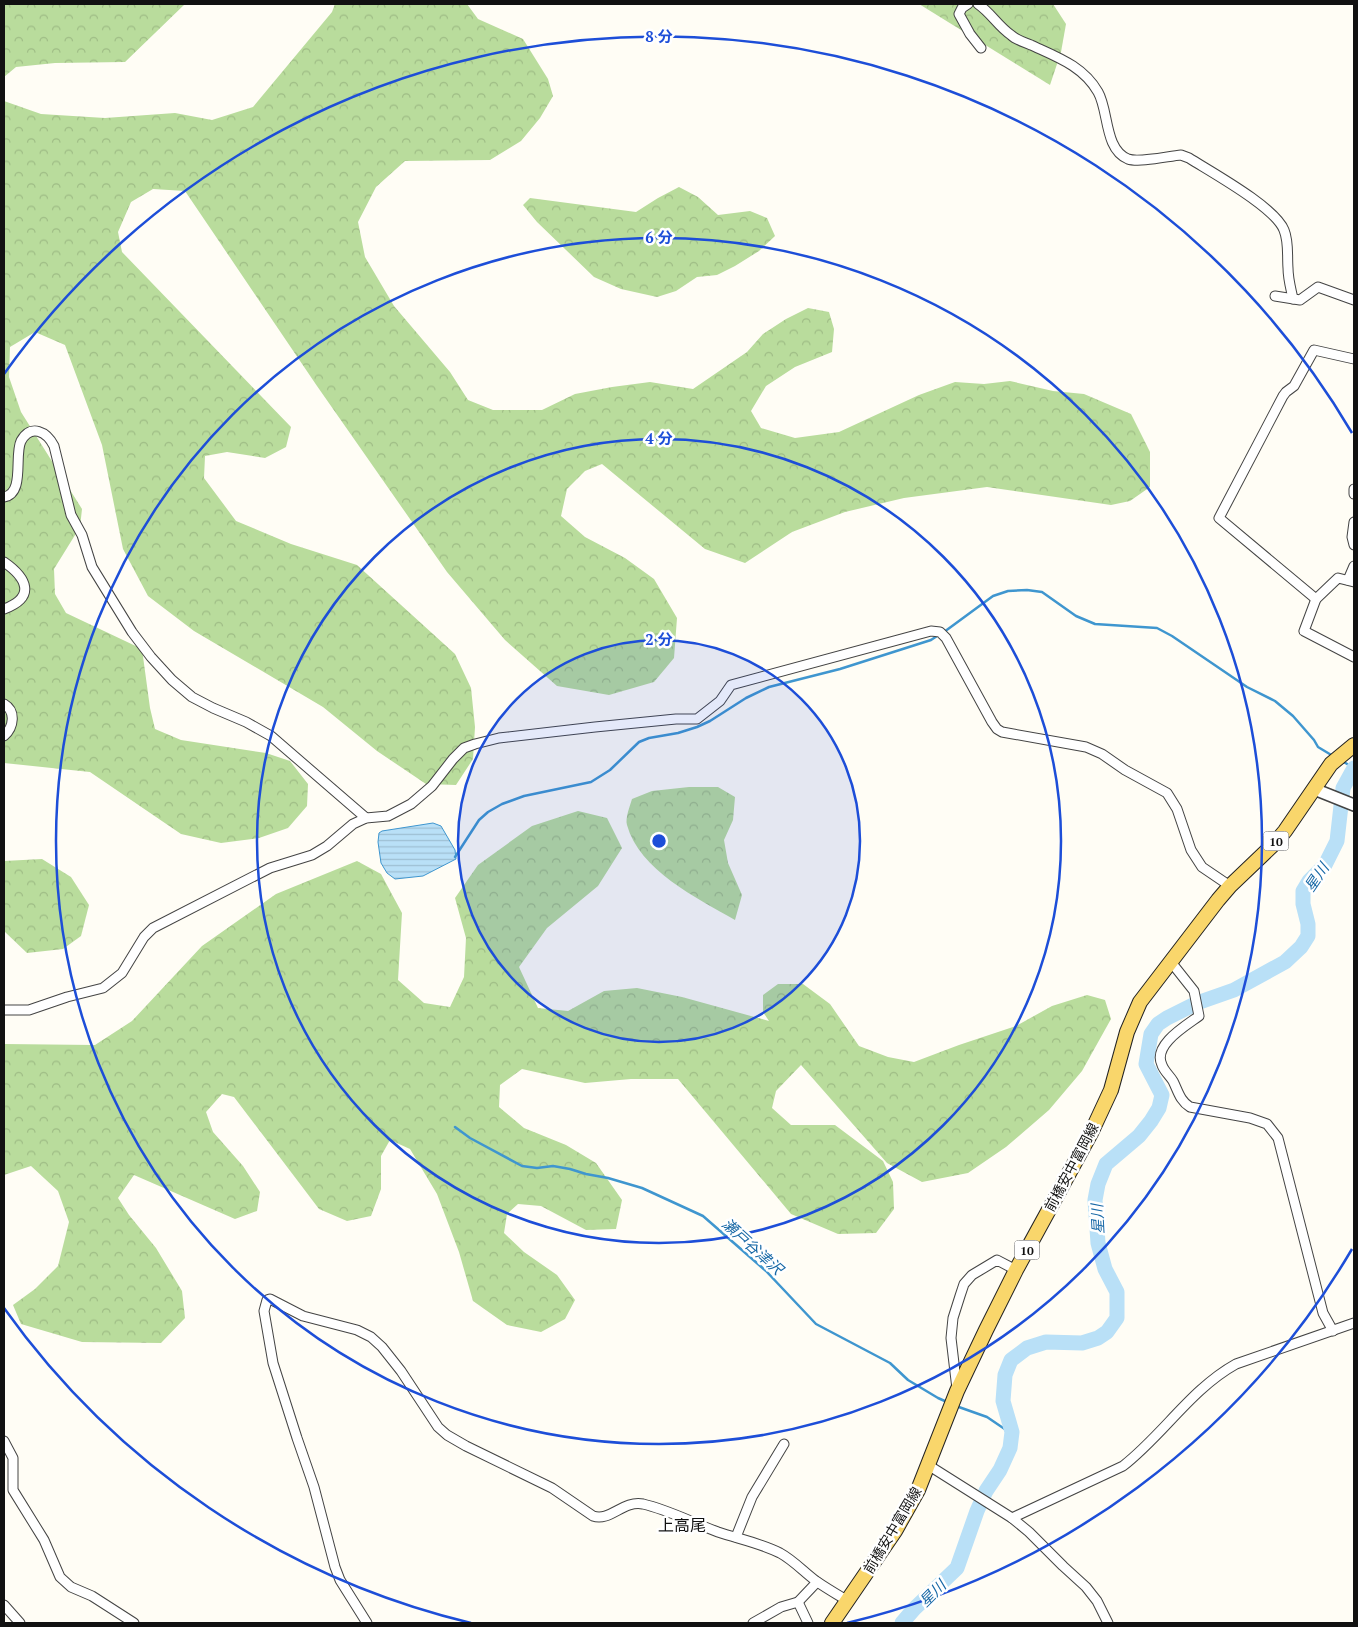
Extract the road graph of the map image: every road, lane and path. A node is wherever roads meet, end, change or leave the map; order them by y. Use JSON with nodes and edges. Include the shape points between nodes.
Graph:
{"nodes":[{"id":1,"x":968,"y":4,"type":"edge"},
{"id":2,"x":978,"y":4,"type":"edge"},
{"id":3,"x":981,"y":48,"type":"dead end"},
{"id":4,"x":1275,"y":296,"type":"dead end"},
{"id":5,"x":1293,"y":299,"type":"junction"},
{"id":6,"x":1354,"y":300,"type":"edge"},
{"id":7,"x":1354,"y":359,"type":"edge"},
{"id":8,"x":1354,"y":489,"type":"edge"},
{"id":9,"x":1354,"y":494,"type":"edge"},
{"id":10,"x":4,"y":497,"type":"edge"},
{"id":11,"x":1354,"y":522,"type":"edge"},
{"id":12,"x":1354,"y":545,"type":"edge"},
{"id":13,"x":4,"y":562,"type":"edge"},
{"id":14,"x":1354,"y":566,"type":"edge"},
{"id":15,"x":1351,"y":581,"type":"edge"},
{"id":16,"x":1316,"y":600,"type":"junction"},
{"id":17,"x":4,"y":610,"type":"edge"},
{"id":18,"x":1354,"y":657,"type":"edge"},
{"id":19,"x":4,"y":704,"type":"edge"},
{"id":20,"x":4,"y":736,"type":"edge"},
{"id":21,"x":1354,"y":745,"type":"edge"},
{"id":22,"x":1320,"y":792,"type":"junction"},
{"id":23,"x":1352,"y":805,"type":"edge"},
{"id":24,"x":366,"y":818,"type":"junction"},
{"id":25,"x":1230,"y":886,"type":"junction"},
{"id":26,"x":1171,"y":962,"type":"junction"},
{"id":27,"x":4,"y":1010,"type":"edge"},
{"id":28,"x":1016,"y":1270,"type":"junction"},
{"id":29,"x":1354,"y":1324,"type":"edge"},
{"id":30,"x":1333,"y":1331,"type":"junction"},
{"id":31,"x":957,"y":1391,"type":"junction"},
{"id":32,"x":4,"y":1441,"type":"edge"},
{"id":33,"x":784,"y":1444,"type":"dead end"},
{"id":34,"x":928,"y":1465,"type":"junction"},
{"id":35,"x":1012,"y":1518,"type":"junction"},
{"id":36,"x":736,"y":1537,"type":"junction"},
{"id":37,"x":817,"y":1582,"type":"junction"},
{"id":38,"x":848,"y":1601,"type":"junction"},
{"id":39,"x":798,"y":1602,"type":"junction"},
{"id":40,"x":4,"y":1605,"type":"edge"},
{"id":41,"x":20,"y":1623,"type":"edge"},
{"id":42,"x":134,"y":1623,"type":"edge"},
{"id":43,"x":367,"y":1623,"type":"edge"},
{"id":44,"x":753,"y":1623,"type":"edge"},
{"id":45,"x":808,"y":1623,"type":"edge"},
{"id":46,"x":832,"y":1623,"type":"edge"},
{"id":47,"x":1108,"y":1623,"type":"edge"}],
"edges":[{"from":1,"to":3,"type":"street","via":[[960,14]]},
{"from":2,"to":5,"type":"street","via":[[1011,36],[1074,65],[1087,78],[1098,92],[1106,112],[1107,127],[1119,153],[1129,159],[1181,155],[1189,158],[1270,212],[1280,222],[1287,241]]},
{"from":4,"to":5,"type":"street"},
{"from":5,"to":6,"type":"street","via":[[1300,300],[1318,287]]},
{"from":7,"to":16,"type":"street","via":[[1314,350],[1294,386],[1283,396],[1219,518]]},
{"from":8,"to":9,"type":"street"},
{"from":10,"to":24,"type":"street","via":[[14,491],[22,440],[36,431],[44,433],[54,446],[71,515],[82,535],[92,567],[151,657],[192,696],[272,736]]},
{"from":11,"to":12,"type":"street"},
{"from":13,"to":17,"type":"street","via":[[24,580],[23,596],[18,603]]},
{"from":14,"to":15,"type":"street"},
{"from":15,"to":16,"type":"street","via":[[1338,578]]},
{"from":16,"to":18,"type":"street","via":[[1304,630]]},
{"from":19,"to":20,"type":"street","via":[[13,718]]},
{"from":21,"to":22,"type":"main road","name":"前橋安中富岡線","number":"10","via":[[1332,764]]},
{"from":22,"to":23,"type":"street"},
{"from":22,"to":25,"type":"main road","name":"前橋安中富岡線","number":"10"},
{"from":24,"to":25,"type":"street","via":[[388,816],[411,804],[432,786],[464,748],[475,744],[499,738],[595,727],[697,719],[720,700],[731,685],[935,631],[951,645],[997,729],[1086,747],[1167,793],[1178,809],[1191,850],[1202,867]]},
{"from":24,"to":27,"type":"street","via":[[312,855],[270,868],[154,928],[144,937],[122,973],[103,988],[29,1010]]},
{"from":25,"to":26,"type":"main road","name":"前橋安中富岡線","number":"10"},
{"from":26,"to":28,"type":"main road","name":"前橋安中富岡線","number":"10","via":[[1140,1002],[1127,1032],[1111,1090]]},
{"from":26,"to":30,"type":"street","via":[[1194,991],[1199,1016],[1173,1035],[1162,1049],[1162,1065],[1184,1104],[1267,1124],[1278,1138],[1322,1313]]},
{"from":28,"to":31,"type":"main road","name":"前橋安中富岡線","number":"10"},
{"from":28,"to":31,"type":"street","via":[[997,1260],[972,1275],[964,1284],[951,1338]]},
{"from":29,"to":30,"type":"street"},
{"from":30,"to":35,"type":"street","via":[[1236,1364],[1203,1387],[1123,1466]]},
{"from":31,"to":34,"type":"main road","name":"前橋安中富岡線","number":"10"},
{"from":32,"to":42,"type":"street","via":[[13,1458],[13,1490],[44,1540],[60,1577],[71,1587],[92,1596]]},
{"from":33,"to":36,"type":"street","via":[[752,1497]]},
{"from":34,"to":35,"type":"street"},
{"from":34,"to":38,"type":"main road","name":"前橋安中富岡線","number":"10","via":[[907,1510]]},
{"from":35,"to":47,"type":"street","via":[[1086,1587]]},
{"from":36,"to":37,"type":"street","via":[[781,1553]]},
{"from":36,"to":43,"type":"street","via":[[640,1504],[627,1505],[599,1518],[593,1516],[552,1488],[447,1435],[438,1427],[401,1371],[371,1337],[357,1330],[303,1316],[270,1299],[264,1311],[273,1363],[314,1487],[335,1567]]},
{"from":37,"to":38,"type":"street"},
{"from":37,"to":39,"type":"street"},
{"from":38,"to":46,"type":"main road","name":"前橋安中富岡線","number":"10"},
{"from":39,"to":44,"type":"street","via":[[781,1607]]},
{"from":39,"to":45,"type":"street"},
{"from":40,"to":41,"type":"street"}]}
